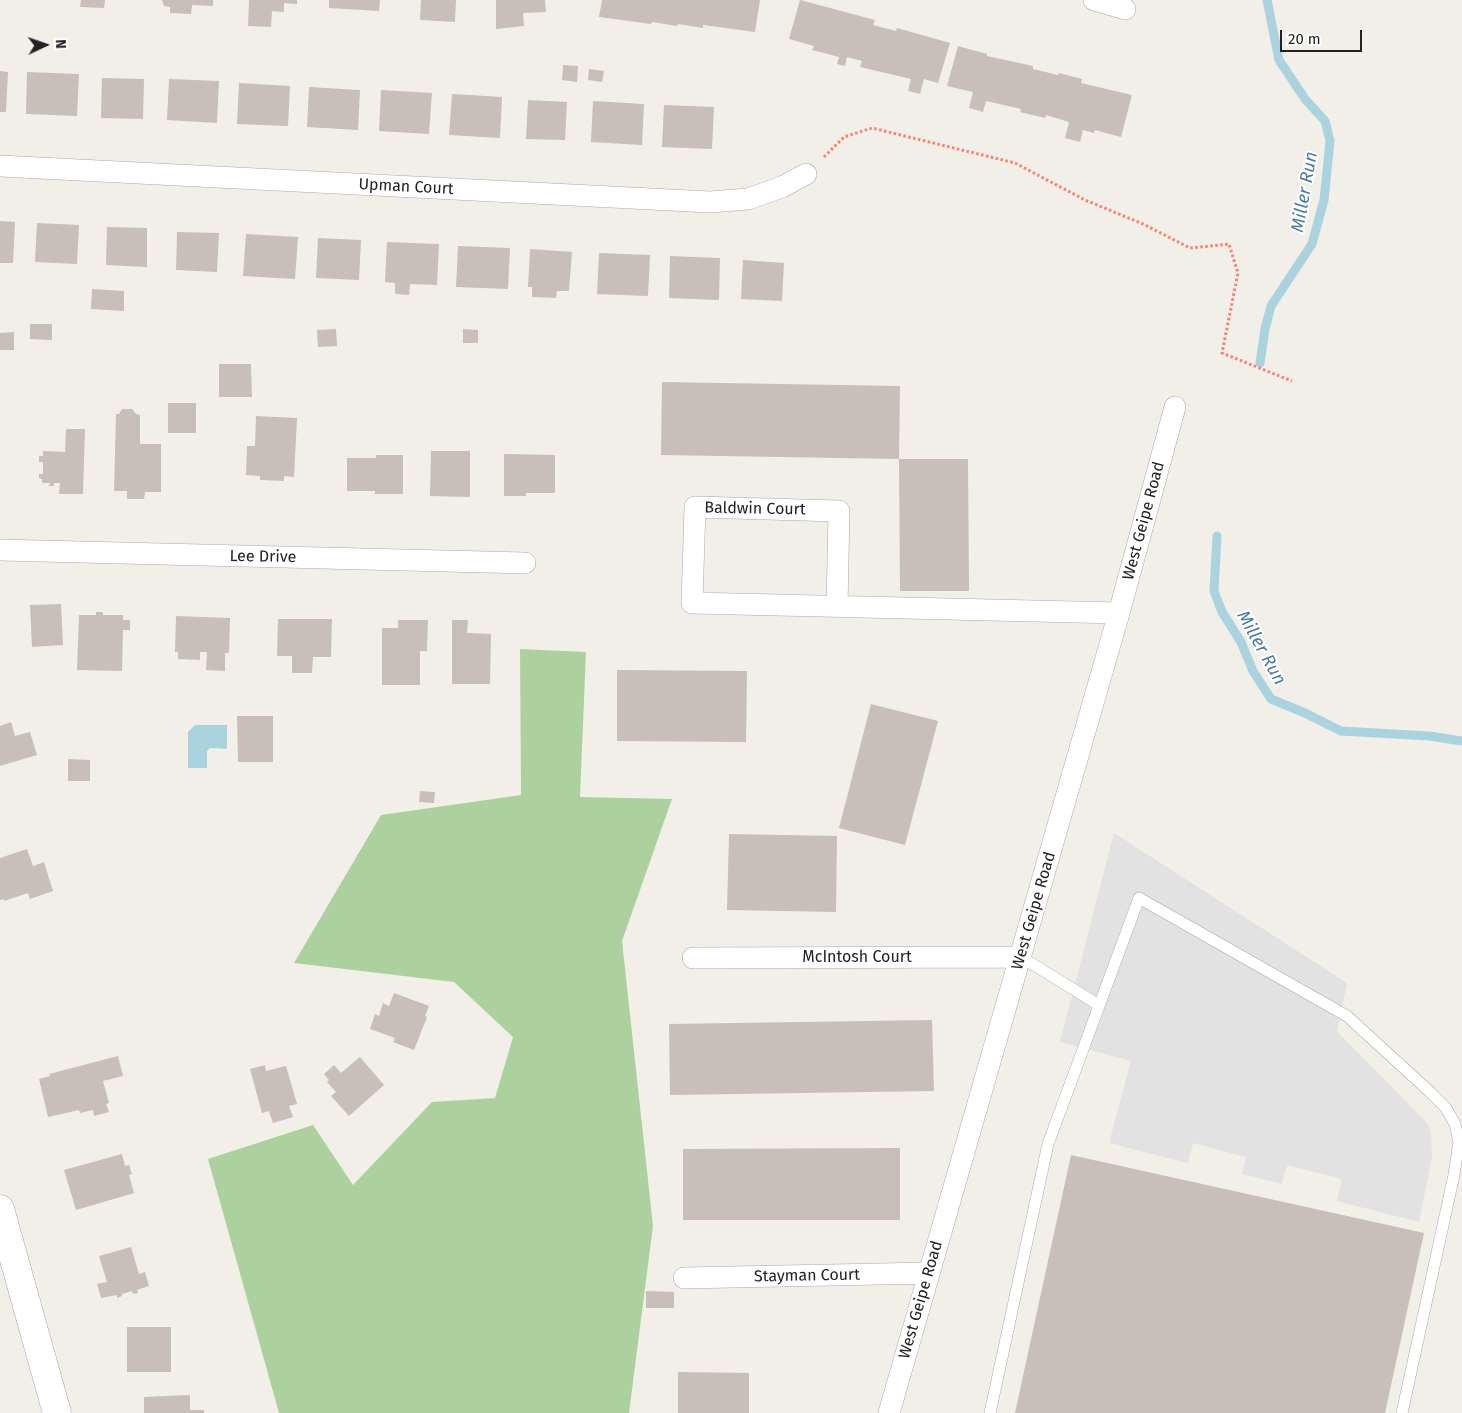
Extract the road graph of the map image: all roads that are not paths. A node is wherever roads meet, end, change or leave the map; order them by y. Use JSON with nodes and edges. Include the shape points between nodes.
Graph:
{"nodes":[{"id":1,"x":1094,"y":0,"type":"edge"},
{"id":2,"x":1125,"y":9,"type":"dead end"},
{"id":3,"x":0,"y":166,"type":"edge"},
{"id":4,"x":806,"y":174,"type":"road end"},
{"id":5,"x":1175,"y":407,"type":"dead end"},
{"id":6,"x":0,"y":550,"type":"edge"},
{"id":7,"x":525,"y":563,"type":"dead end"},
{"id":8,"x":836,"y":606,"type":"junction"},
{"id":9,"x":1119,"y":613,"type":"junction"},
{"id":10,"x":1020,"y":957,"type":"junction"},
{"id":11,"x":693,"y":958,"type":"dead end"},
{"id":12,"x":1099,"y":1005,"type":"junction"},
{"id":13,"x":0,"y":1209,"type":"edge"},
{"id":14,"x":929,"y":1273,"type":"junction"},
{"id":15,"x":684,"y":1278,"type":"dead end"},
{"id":16,"x":57,"y":1413,"type":"edge"},
{"id":17,"x":889,"y":1413,"type":"edge"},
{"id":18,"x":990,"y":1413,"type":"edge"},
{"id":19,"x":1402,"y":1413,"type":"edge"}],
"edges":[{"from":1,"to":2,"type":"street"},
{"from":3,"to":4,"type":"street","name":"Upman Court","via":[[710,202],[748,199]]},
{"from":5,"to":9,"type":"street","name":"West Geipe Road"},
{"from":6,"to":7,"type":"street","name":"Lee Drive"},
{"from":8,"to":8,"type":"street","name":"Baldwin Court","via":[[692,603],[695,507],[839,511]]},
{"from":8,"to":9,"type":"street","name":"Baldwin Court"},
{"from":9,"to":10,"type":"street","name":"West Geipe Road"},
{"from":10,"to":11,"type":"street","name":"McIntosh Court"},
{"from":10,"to":12,"type":"lane"},
{"from":10,"to":14,"type":"street","name":"West Geipe Road"},
{"from":12,"to":18,"type":"lane","via":[[1048,1144]]},
{"from":12,"to":19,"type":"lane","via":[[1139,898],[1347,1016],[1446,1108],[1455,1124],[1459,1142]]},
{"from":13,"to":16,"type":"street"},
{"from":14,"to":15,"type":"street","name":"Stayman Court"},
{"from":14,"to":17,"type":"street","name":"West Geipe Road"}]}
